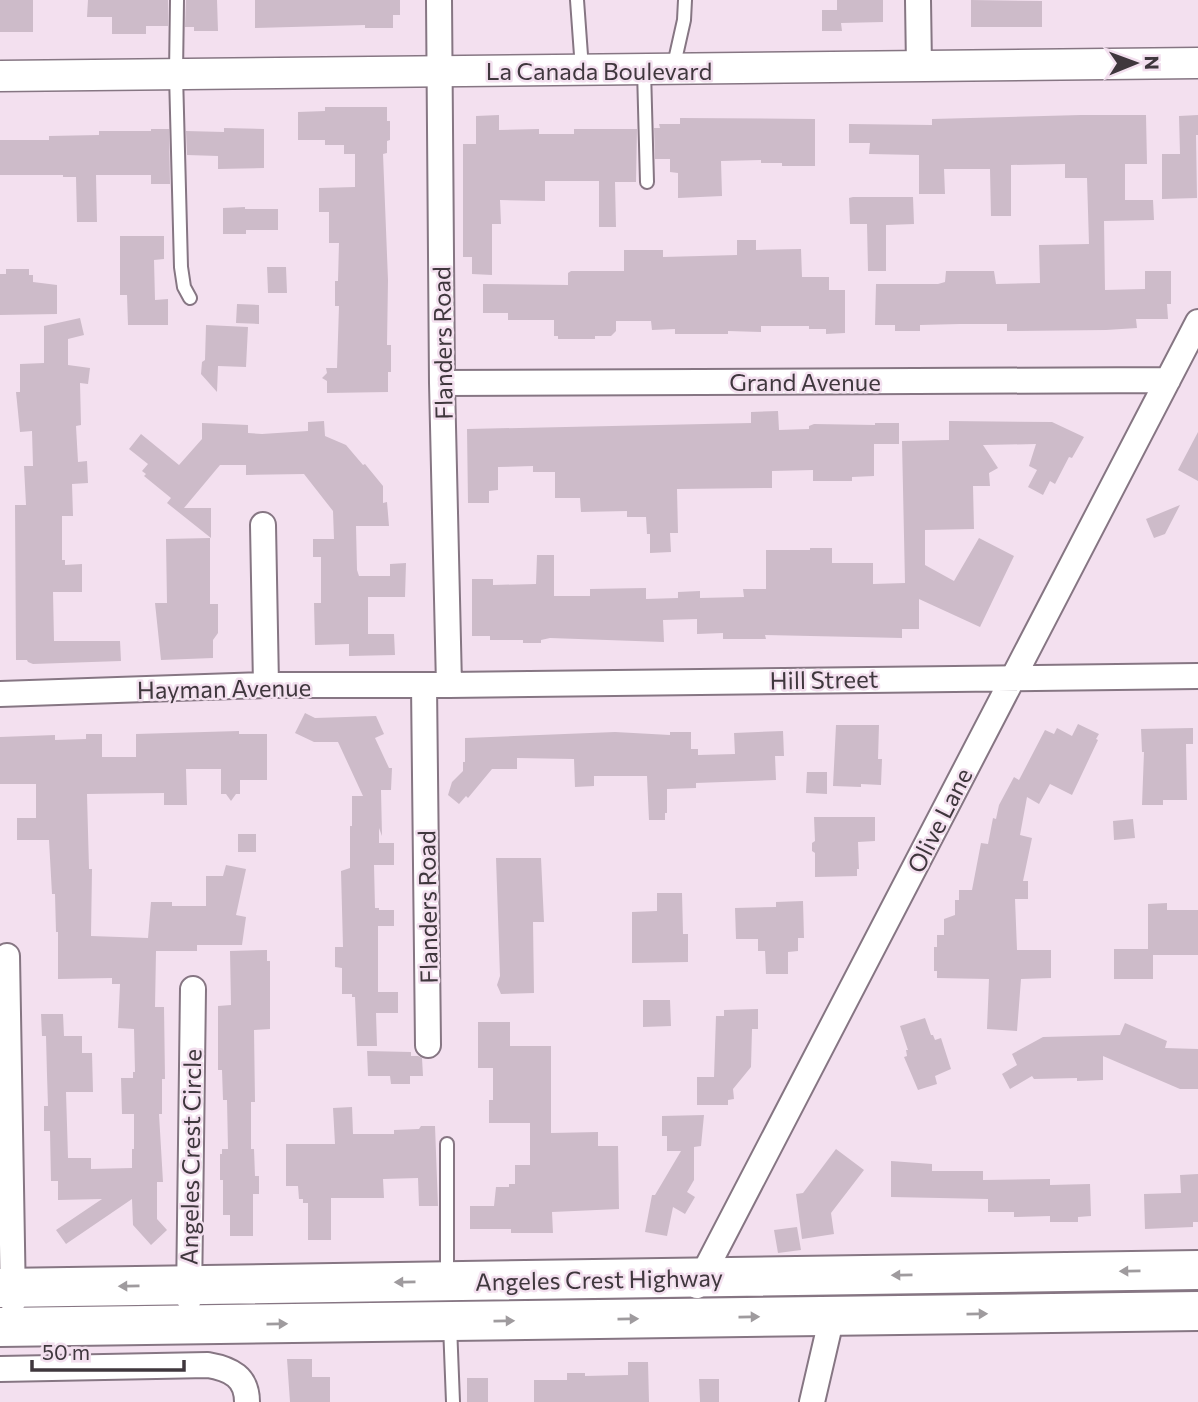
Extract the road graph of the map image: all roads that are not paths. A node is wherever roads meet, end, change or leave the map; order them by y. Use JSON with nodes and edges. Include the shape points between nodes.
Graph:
{"nodes":[{"id":1,"x":177,"y":0,"type":"edge"},
{"id":2,"x":439,"y":0,"type":"edge"},
{"id":3,"x":577,"y":0,"type":"edge"},
{"id":4,"x":685,"y":0,"type":"edge"},
{"id":5,"x":918,"y":0,"type":"edge"},
{"id":6,"x":1198,"y":63,"type":"edge"},
{"id":7,"x":919,"y":66,"type":"junction"},
{"id":8,"x":659,"y":70,"type":"junction"},
{"id":9,"x":439,"y":71,"type":"junction"},
{"id":10,"x":582,"y":71,"type":"junction"},
{"id":11,"x":176,"y":74,"type":"junction"},
{"id":12,"x":0,"y":76,"type":"edge"},
{"id":13,"x":647,"y":182,"type":"dead end"},
{"id":14,"x":190,"y":298,"type":"dead end"},
{"id":15,"x":1198,"y":321,"type":"edge"},
{"id":16,"x":1168,"y":380,"type":"junction"},
{"id":17,"x":442,"y":383,"type":"junction"},
{"id":18,"x":263,"y":525,"type":"dead end"},
{"id":19,"x":1014,"y":676,"type":"junction"},
{"id":20,"x":1198,"y":676,"type":"edge"},
{"id":21,"x":266,"y":685,"type":"junction"},
{"id":22,"x":424,"y":685,"type":"junction"},
{"id":23,"x":449,"y":685,"type":"junction"},
{"id":24,"x":0,"y":694,"type":"edge"},
{"id":25,"x":7,"y":957,"type":"dead end"},
{"id":26,"x":192,"y":989,"type":"dead end"},
{"id":27,"x":428,"y":1045,"type":"dead end"},
{"id":28,"x":447,"y":1144,"type":"dead end"},
{"id":29,"x":1198,"y":1270,"type":"edge"},
{"id":30,"x":702,"y":1278,"type":"junction"},
{"id":31,"x":447,"y":1281,"type":"junction"},
{"id":32,"x":188,"y":1285,"type":"junction"},
{"id":33,"x":7,"y":1288,"type":"edge"},
{"id":34,"x":1198,"y":1311,"type":"edge"},
{"id":35,"x":832,"y":1316,"type":"junction"},
{"id":36,"x":681,"y":1318,"type":"junction"},
{"id":37,"x":449,"y":1321,"type":"junction"},
{"id":38,"x":190,"y":1325,"type":"junction"},
{"id":39,"x":6,"y":1327,"type":"edge"},
{"id":40,"x":0,"y":1369,"type":"edge"},
{"id":41,"x":247,"y":1402,"type":"edge"},
{"id":42,"x":453,"y":1402,"type":"edge"},
{"id":43,"x":812,"y":1402,"type":"edge"}],
"edges":[{"from":1,"to":11,"type":"lane"},
{"from":2,"to":9,"type":"street","name":"Flanders Road"},
{"from":3,"to":10,"type":"lane"},
{"from":4,"to":8,"type":"lane","via":[[684,20]]},
{"from":5,"to":7,"type":"street"},
{"from":6,"to":7,"type":"street","name":"La Canada Boulevard"},
{"from":7,"to":8,"type":"street","name":"La Canada Boulevard"},
{"from":8,"to":10,"type":"street","name":"La Canada Boulevard"},
{"from":8,"to":13,"type":"lane"},
{"from":9,"to":10,"type":"street","name":"La Canada Boulevard"},
{"from":9,"to":11,"type":"street","name":"La Canada Boulevard"},
{"from":9,"to":17,"type":"street","name":"Flanders Road"},
{"from":11,"to":12,"type":"street","name":"La Canada Boulevard"},
{"from":11,"to":14,"type":"lane","via":[[181,267]]},
{"from":15,"to":16,"type":"street","name":"Olive Lane"},
{"from":16,"to":17,"type":"street","name":"Grand Avenue"},
{"from":16,"to":19,"type":"street","name":"Olive Lane"},
{"from":17,"to":23,"type":"street","name":"Flanders Road"},
{"from":18,"to":21,"type":"street"},
{"from":19,"to":20,"type":"street","name":"Hill Street"},
{"from":19,"to":23,"type":"street","name":"Hill Street"},
{"from":19,"to":30,"type":"street","name":"Olive Lane"},
{"from":21,"to":22,"type":"street","name":"Hayman Avenue"},
{"from":21,"to":24,"type":"street","name":"Hayman Avenue"},
{"from":22,"to":23,"type":"street","name":"Hayman Avenue"},
{"from":22,"to":27,"type":"street","name":"Flanders Road"},
{"from":25,"to":33,"type":"street"},
{"from":26,"to":32,"type":"street","name":"Angeles Crest Circle"},
{"from":28,"to":31,"type":"lane"},
{"from":29,"to":30,"type":"main road","name":"Angeles Crest Highway","one_way":true},
{"from":30,"to":31,"type":"main road","name":"Angeles Crest Highway"},
{"from":30,"to":36,"type":"street","name":"Olive Lane"},
{"from":31,"to":32,"type":"main road","name":"Angeles Crest Highway","one_way":true},
{"from":32,"to":33,"type":"main road","name":"Angeles Crest Highway","one_way":true},
{"from":32,"to":38,"type":"street","name":"Angeles Crest Circle"},
{"from":33,"to":39,"type":"street"},
{"from":35,"to":34,"type":"main road","name":"Angeles Crest Highway","one_way":true},
{"from":36,"to":35,"type":"main road","name":"Angeles Crest Highway","one_way":true},
{"from":35,"to":43,"type":"street"},
{"from":37,"to":36,"type":"main road","name":"Angeles Crest Highway","one_way":true},
{"from":38,"to":37,"type":"main road","name":"Angeles Crest Highway","one_way":true},
{"from":37,"to":42,"type":"lane"},
{"from":38,"to":39,"type":"main road","name":"Angeles Crest Highway"},
{"from":40,"to":41,"type":"street","via":[[208,1365],[237,1377],[247,1390]]}]}
